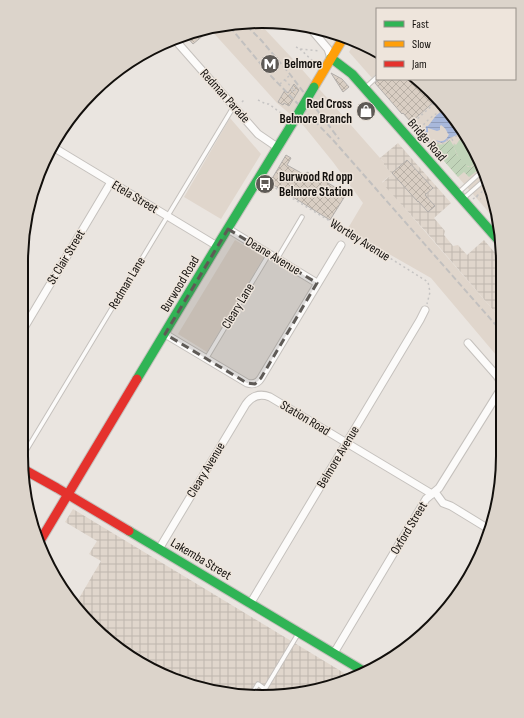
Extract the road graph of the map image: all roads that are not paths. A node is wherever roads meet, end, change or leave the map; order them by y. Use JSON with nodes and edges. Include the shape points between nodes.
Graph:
{"nodes":[{"id":1,"x":315,"y":34,"type":"edge"},
{"id":2,"x":341,"y":42,"type":"edge"},
{"id":3,"x":178,"y":44,"type":"edge"},
{"id":4,"x":331,"y":58,"type":"junction"},
{"id":5,"x":376,"y":78,"type":"edge"},
{"id":6,"x":365,"y":88,"type":"junction"},
{"id":7,"x":234,"y":106,"type":"junction"},
{"id":8,"x":277,"y":147,"type":"junction"},
{"id":9,"x":57,"y":149,"type":"edge"},
{"id":10,"x":479,"y":174,"type":"edge"},
{"id":11,"x":111,"y":182,"type":"junction"},
{"id":12,"x":482,"y":182,"type":"edge"},
{"id":13,"x":459,"y":197,"type":"junction"},
{"id":14,"x":167,"y":216,"type":"junction"},
{"id":15,"x":302,"y":217,"type":"dead end"},
{"id":16,"x":228,"y":229,"type":"junction"},
{"id":17,"x":494,"y":236,"type":"edge"},
{"id":18,"x":341,"y":245,"type":"dead end"},
{"id":19,"x":217,"y":246,"type":"junction"},
{"id":20,"x":269,"y":254,"type":"junction"},
{"id":21,"x":277,"y":258,"type":"junction"},
{"id":22,"x":317,"y":283,"type":"junction"},
{"id":23,"x":425,"y":310,"type":"road end"},
{"id":24,"x":28,"y":321,"type":"edge"},
{"id":25,"x":165,"y":334,"type":"junction"},
{"id":26,"x":468,"y":343,"type":"dead end"},
{"id":27,"x":206,"y":359,"type":"junction"},
{"id":28,"x":496,"y":375,"type":"edge"},
{"id":29,"x":258,"y":395,"type":"joint"},
{"id":30,"x":496,"y":395,"type":"edge"},
{"id":31,"x":346,"y":442,"type":"junction"},
{"id":32,"x":28,"y":447,"type":"edge"},
{"id":33,"x":29,"y":473,"type":"edge"},
{"id":34,"x":434,"y":493,"type":"junction"},
{"id":35,"x":68,"y":495,"type":"junction"},
{"id":36,"x":485,"y":526,"type":"edge"},
{"id":37,"x":43,"y":538,"type":"edge"},
{"id":38,"x":159,"y":549,"type":"junction"},
{"id":39,"x":250,"y":604,"type":"junction"},
{"id":40,"x":299,"y":633,"type":"junction"},
{"id":41,"x":334,"y":653,"type":"junction"},
{"id":42,"x":359,"y":669,"type":"edge"},
{"id":43,"x":254,"y":690,"type":"edge"}],
"edges":[{"from":1,"to":4,"type":"street","via":[[328,49]]},
{"from":2,"to":4,"type":"main road","name":"Burwood Road"},
{"from":3,"to":7,"type":"street","name":"Redman Parade"},
{"from":4,"to":6,"type":"main road","name":"Bridge Road","via":[[347,69]]},
{"from":4,"to":8,"type":"main road","name":"Burwood Road","bridge":true,"via":[[314,87],[290,118]]},
{"from":5,"to":6,"type":"lane"},
{"from":6,"to":13,"type":"main road","name":"Bridge Road"},
{"from":7,"to":8,"type":"street","name":"Redman Parade","via":[[258,134]]},
{"from":7,"to":14,"type":"lane","name":"Redman Lane"},
{"from":8,"to":16,"type":"main road","name":"Burwood Road"},
{"from":9,"to":11,"type":"street","name":"Etela Street"},
{"from":10,"to":13,"type":"lane"},
{"from":11,"to":14,"type":"street","name":"Etela Street"},
{"from":11,"to":24,"type":"street","name":"St Clair Street"},
{"from":12,"to":13,"type":"lane"},
{"from":13,"to":17,"type":"main road","name":"Bridge Road"},
{"from":14,"to":19,"type":"street","name":"Etela Street"},
{"from":14,"to":32,"type":"lane","name":"Redman Lane"},
{"from":15,"to":21,"type":"lane"},
{"from":16,"to":19,"type":"main road","name":"Burwood Road"},
{"from":16,"to":20,"type":"street","name":"Deane Avenue"},
{"from":18,"to":22,"type":"street"},
{"from":19,"to":25,"type":"main road","name":"Burwood Road"},
{"from":20,"to":21,"type":"street","name":"Deane Avenue"},
{"from":20,"to":27,"type":"lane","name":"Cleary Lane"},
{"from":21,"to":22,"type":"street","name":"Deane Avenue"},
{"from":22,"to":27,"type":"street","via":[[255,384],[247,383]]},
{"from":23,"to":31,"type":"street","name":"Belmore Avenue"},
{"from":25,"to":27,"type":"street"},
{"from":25,"to":35,"type":"main road","name":"Burwood Road"},
{"from":26,"to":28,"type":"street"},
{"from":29,"to":31,"type":"street","name":"Station Road","via":[[270,397]]},
{"from":29,"to":38,"type":"street","name":"Cleary Avenue","via":[[246,404]]},
{"from":30,"to":34,"type":"street","name":"Oxford Street"},
{"from":31,"to":34,"type":"street","name":"Station Road"},
{"from":31,"to":39,"type":"street","name":"Belmore Avenue"},
{"from":33,"to":35,"type":"main road","name":"Lakemba Street"},
{"from":34,"to":36,"type":"street","name":"Station Road","via":[[443,503]]},
{"from":34,"to":41,"type":"street","name":"Oxford Street","via":[[426,499]]},
{"from":35,"to":37,"type":"main road","name":"Burwood Road"},
{"from":35,"to":38,"type":"main road","name":"Lakemba Street"},
{"from":38,"to":39,"type":"main road","name":"Lakemba Street"},
{"from":39,"to":40,"type":"main road","name":"Lakemba Street"},
{"from":40,"to":41,"type":"main road","name":"Lakemba Street"},
{"from":40,"to":43,"type":"lane","via":[[265,689],[258,684]]},
{"from":41,"to":42,"type":"main road","name":"Lakemba Street"}]}
